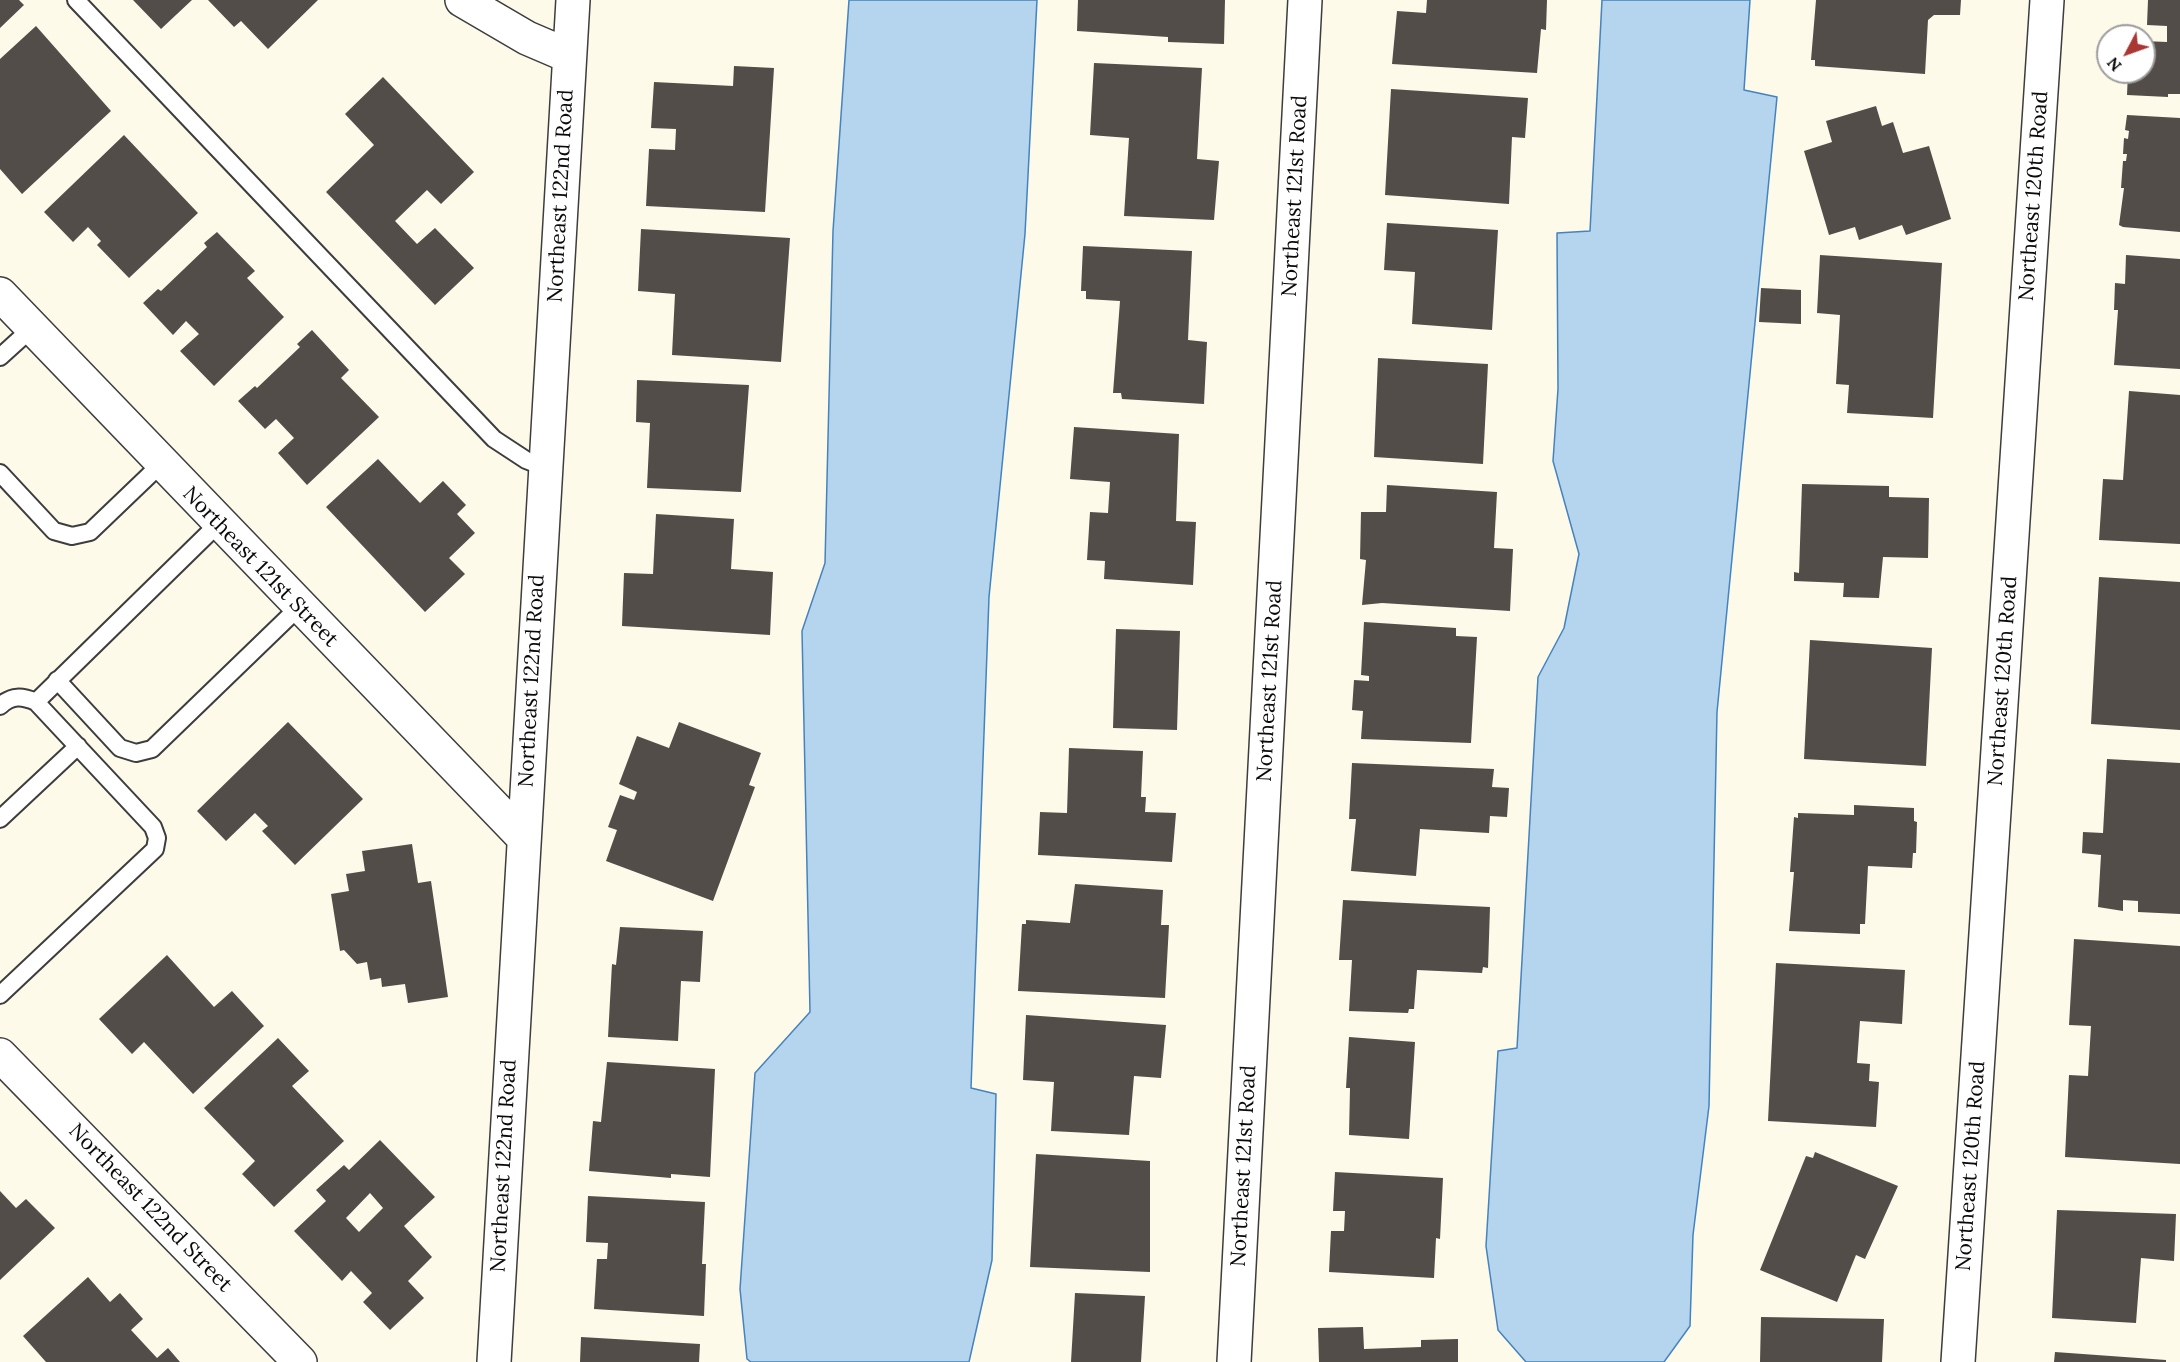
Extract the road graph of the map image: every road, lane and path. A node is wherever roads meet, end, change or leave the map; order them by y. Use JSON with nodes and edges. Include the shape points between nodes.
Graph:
{"nodes":[{"id":1,"x":76,"y":0,"type":"edge"},
{"id":2,"x":462,"y":0,"type":"edge"},
{"id":3,"x":573,"y":0,"type":"edge"},
{"id":4,"x":1305,"y":0,"type":"edge"},
{"id":5,"x":2047,"y":0,"type":"edge"},
{"id":6,"x":569,"y":56,"type":"junction"},
{"id":7,"x":0,"y":294,"type":"edge"},
{"id":8,"x":32,"y":328,"type":"junction"},
{"id":9,"x":0,"y":357,"type":"edge"},
{"id":10,"x":161,"y":464,"type":"junction"},
{"id":11,"x":544,"y":467,"type":"junction"},
{"id":12,"x":0,"y":473,"type":"edge"},
{"id":13,"x":218,"y":524,"type":"junction"},
{"id":14,"x":299,"y":607,"type":"junction"},
{"id":15,"x":57,"y":680,"type":"junction"},
{"id":16,"x":36,"y":702,"type":"junction"},
{"id":17,"x":0,"y":706,"type":"edge"},
{"id":18,"x":78,"y":746,"type":"junction"},
{"id":19,"x":0,"y":819,"type":"edge"},
{"id":20,"x":522,"y":836,"type":"junction"},
{"id":21,"x":0,"y":995,"type":"edge"},
{"id":22,"x":0,"y":1055,"type":"edge"},
{"id":23,"x":300,"y":1362,"type":"edge"},
{"id":24,"x":494,"y":1362,"type":"edge"},
{"id":25,"x":1234,"y":1362,"type":"edge"},
{"id":26,"x":1958,"y":1362,"type":"edge"}],
"edges":[{"from":1,"to":11,"type":"lane","via":[[494,439]]},
{"from":2,"to":6,"type":"street","via":[[527,38]]},
{"from":3,"to":6,"type":"street","name":"Northeast 122nd Road"},
{"from":4,"to":25,"type":"street","name":"Northeast 121st Road"},
{"from":5,"to":26,"type":"street","name":"Northeast 120th Road"},
{"from":6,"to":11,"type":"street","name":"Northeast 122nd Road"},
{"from":7,"to":8,"type":"street","name":"Northeast 121st Street"},
{"from":8,"to":9,"type":"lane"},
{"from":8,"to":10,"type":"street","name":"Northeast 121st Street"},
{"from":10,"to":12,"type":"lane","via":[[90,532],[72,536],[54,531]]},
{"from":10,"to":13,"type":"street","name":"Northeast 121st Street"},
{"from":11,"to":20,"type":"street","name":"Northeast 122nd Road"},
{"from":13,"to":14,"type":"street","name":"Northeast 121st Street"},
{"from":13,"to":15,"type":"lane"},
{"from":14,"to":15,"type":"lane","via":[[152,748],[136,753],[120,748]]},
{"from":14,"to":20,"type":"street","name":"Northeast 121st Street"},
{"from":15,"to":16,"type":"lane"},
{"from":16,"to":17,"type":"lane","via":[[21,696]]},
{"from":16,"to":18,"type":"lane"},
{"from":18,"to":19,"type":"lane"},
{"from":18,"to":21,"type":"lane","via":[[153,827],[155,849]]},
{"from":20,"to":24,"type":"street","name":"Northeast 122nd Road"},
{"from":22,"to":23,"type":"street","name":"Northeast 122nd Street"}]}
